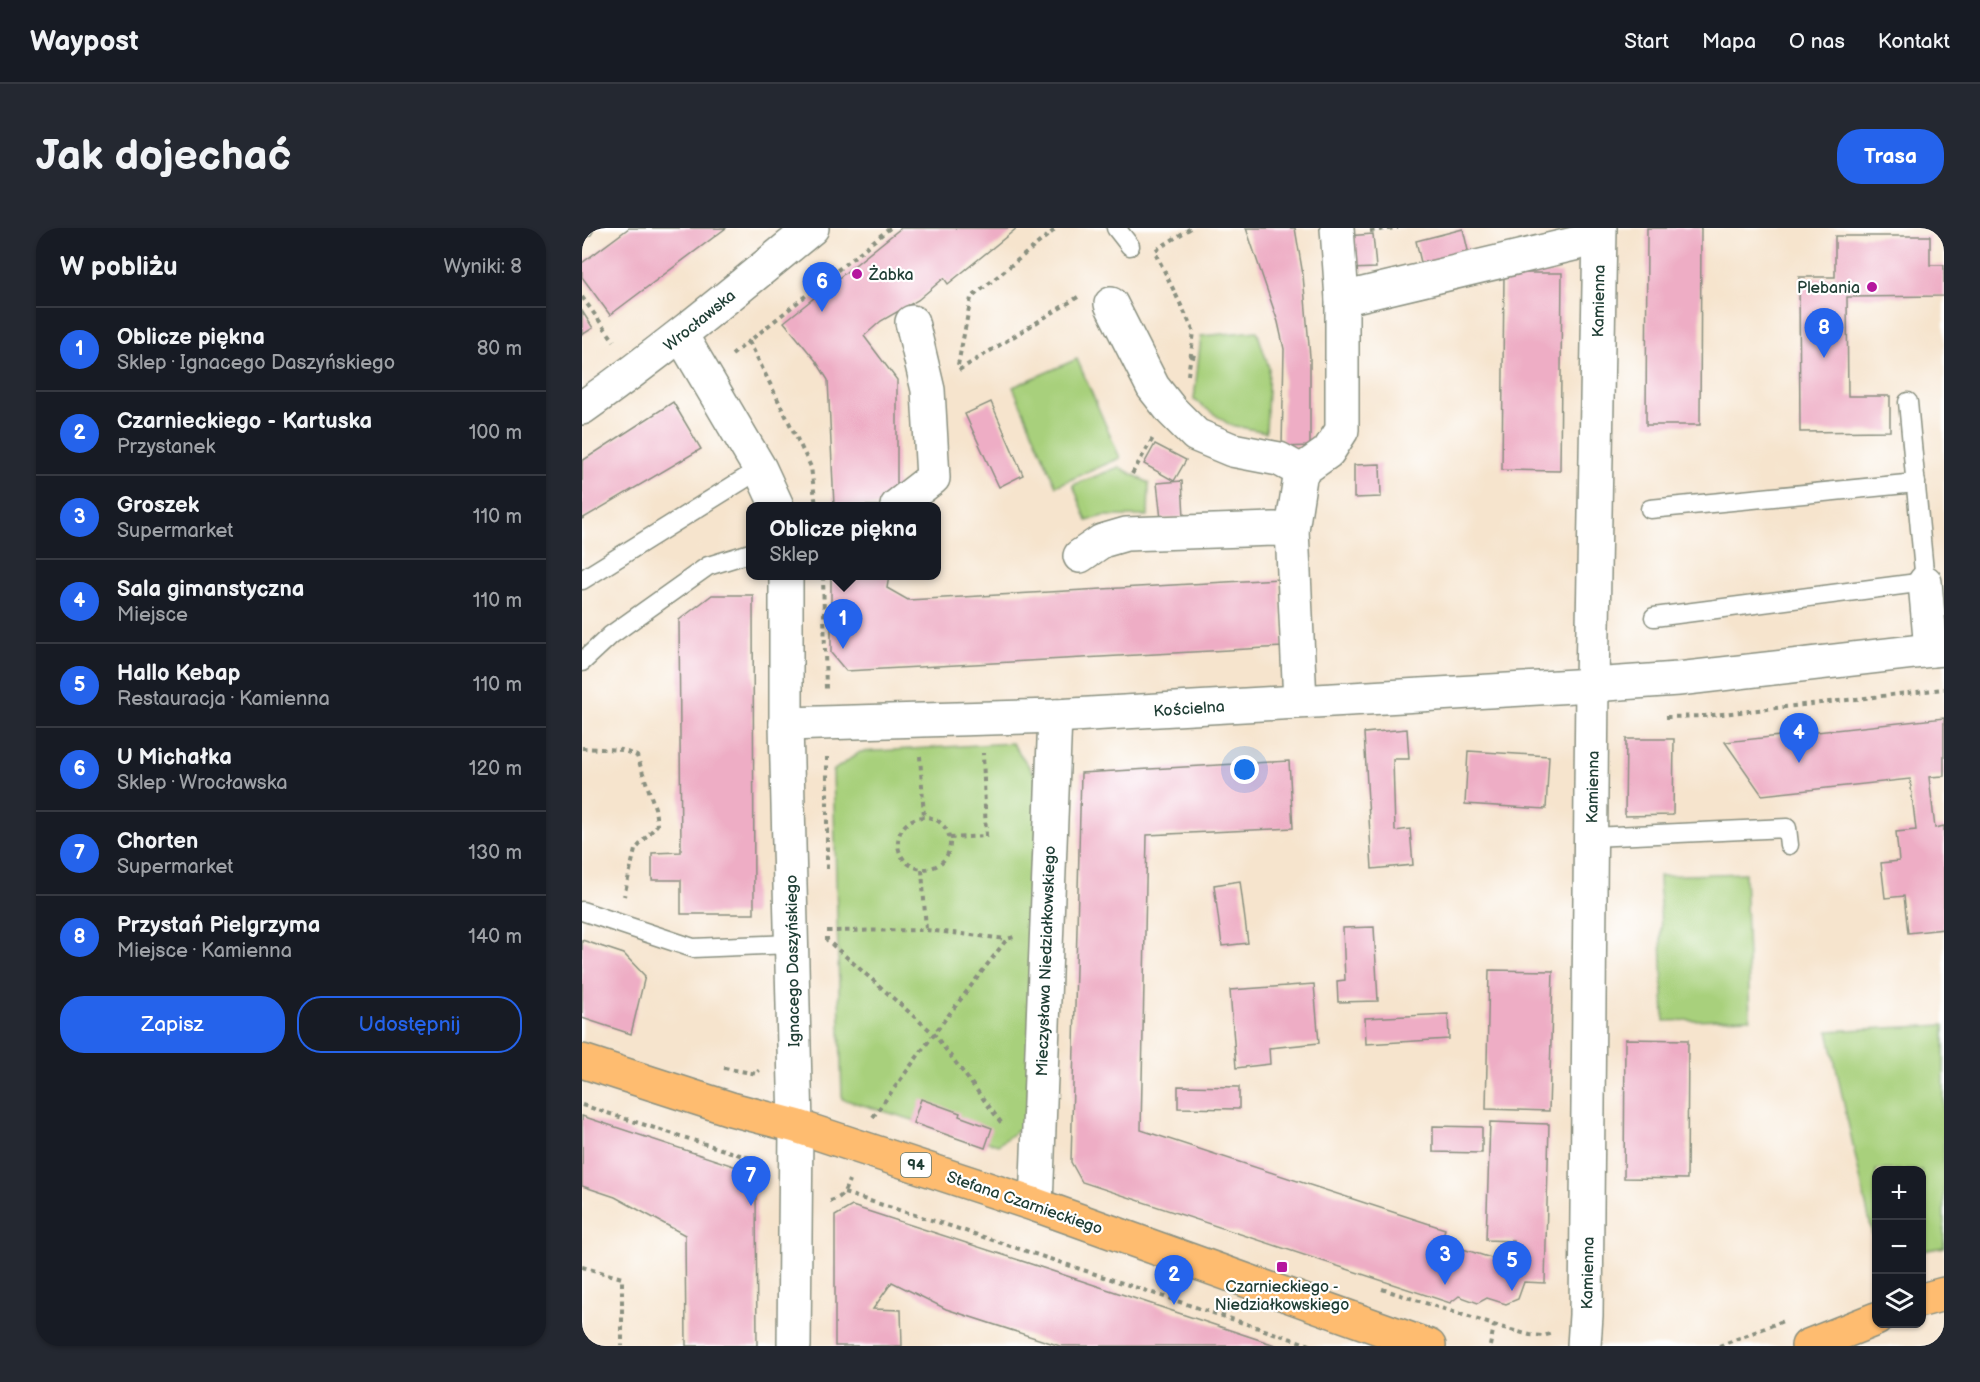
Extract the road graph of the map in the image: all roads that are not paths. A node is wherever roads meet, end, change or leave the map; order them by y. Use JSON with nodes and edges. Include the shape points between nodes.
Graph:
{"nodes":[{"id":1,"x":812,"y":228,"type":"edge"},
{"id":2,"x":1116,"y":228,"type":"edge"},
{"id":3,"x":1337,"y":228,"type":"edge"},
{"id":4,"x":1600,"y":233,"type":"edge"},
{"id":5,"x":1130,"y":246,"type":"dead end"},
{"id":6,"x":1098,"y":298,"type":"road end"},
{"id":7,"x":1342,"y":299,"type":"junction"},
{"id":8,"x":912,"y":322,"type":"dead end"},
{"id":9,"x":681,"y":335,"type":"junction"},
{"id":10,"x":1908,"y":402,"type":"dead end"},
{"id":11,"x":582,"y":408,"type":"edge"},
{"id":12,"x":760,"y":469,"type":"junction"},
{"id":13,"x":1301,"y":471,"type":"junction"},
{"id":14,"x":1916,"y":483,"type":"junction"},
{"id":15,"x":775,"y":502,"type":"edge"},
{"id":16,"x":902,"y":502,"type":"edge"},
{"id":17,"x":1650,"y":509,"type":"dead end"},
{"id":18,"x":1292,"y":530,"type":"junction"},
{"id":19,"x":746,"y":554,"type":"edge"},
{"id":20,"x":1080,"y":556,"type":"dead end"},
{"id":21,"x":582,"y":580,"type":"edge"},
{"id":22,"x":786,"y":580,"type":"edge"},
{"id":23,"x":1925,"y":582,"type":"junction"},
{"id":24,"x":1654,"y":617,"type":"dead end"},
{"id":25,"x":1938,"y":650,"type":"edge"},
{"id":26,"x":582,"y":662,"type":"edge"},
{"id":27,"x":1592,"y":685,"type":"junction"},
{"id":28,"x":1300,"y":701,"type":"junction"},
{"id":29,"x":1054,"y":716,"type":"junction"},
{"id":30,"x":786,"y":724,"type":"junction"},
{"id":31,"x":1592,"y":837,"type":"junction"},
{"id":32,"x":1789,"y":845,"type":"dead end"},
{"id":33,"x":582,"y":911,"type":"edge"},
{"id":34,"x":791,"y":944,"type":"junction"},
{"id":35,"x":582,"y":1061,"type":"edge"},
{"id":36,"x":796,"y":1126,"type":"junction"},
{"id":37,"x":1036,"y":1205,"type":"junction"},
{"id":38,"x":1944,"y":1294,"type":"edge"},
{"id":39,"x":1926,"y":1299,"type":"edge"},
{"id":40,"x":1866,"y":1330,"type":"edge"},
{"id":41,"x":1585,"y":1331,"type":"edge"},
{"id":42,"x":795,"y":1346,"type":"edge"},
{"id":43,"x":1429,"y":1346,"type":"edge"},
{"id":44,"x":1808,"y":1346,"type":"edge"}],
"edges":[{"from":1,"to":9,"type":"street","name":"Wrocławska"},
{"from":2,"to":5,"type":"lane"},
{"from":3,"to":7,"type":"street"},
{"from":4,"to":7,"type":"street"},
{"from":4,"to":27,"type":"street","name":"Kamienna"},
{"from":6,"to":13,"type":"street","via":[[1153,387],[1196,435],[1232,450],[1279,459]]},
{"from":7,"to":13,"type":"street","via":[[1342,430],[1328,452]]},
{"from":8,"to":16,"type":"street","via":[[927,390],[933,478]]},
{"from":9,"to":11,"type":"street","name":"Wrocławska"},
{"from":9,"to":12,"type":"street"},
{"from":10,"to":14,"type":"lane"},
{"from":12,"to":15,"type":"street"},
{"from":12,"to":21,"type":"lane"},
{"from":13,"to":18,"type":"street"},
{"from":14,"to":17,"type":"lane"},
{"from":14,"to":23,"type":"lane"},
{"from":18,"to":20,"type":"street","via":[[1126,534],[1102,541]]},
{"from":18,"to":28,"type":"street"},
{"from":19,"to":26,"type":"lane","via":[[708,566],[611,636]]},
{"from":22,"to":30,"type":"street","name":"Ignacego Daszyńskiego"},
{"from":23,"to":24,"type":"lane"},
{"from":23,"to":25,"type":"street"},
{"from":25,"to":27,"type":"street","name":"Kościelna"},
{"from":27,"to":28,"type":"street","name":"Kościelna"},
{"from":27,"to":31,"type":"street","name":"Kamienna"},
{"from":28,"to":29,"type":"street","name":"Kościelna"},
{"from":29,"to":30,"type":"street","name":"Kościelna"},
{"from":29,"to":37,"type":"street","name":"Mieczysława Niedziałkowskiego"},
{"from":30,"to":34,"type":"street","name":"Ignacego Daszyńskiego"},
{"from":31,"to":32,"type":"lane","via":[[1787,828]]},
{"from":31,"to":41,"type":"street","name":"Kamienna"},
{"from":33,"to":34,"type":"lane","via":[[693,948]]},
{"from":34,"to":36,"type":"street","name":"Ignacego Daszyńskiego"},
{"from":35,"to":36,"type":"main road","name":"Stefana Czarnieckiego","number":"94"},
{"from":36,"to":37,"type":"main road","name":"Stefana Czarnieckiego","number":"94"},
{"from":36,"to":42,"type":"street","name":"Ignacego Daszyńskiego"},
{"from":37,"to":43,"type":"main road","name":"Stefana Czarnieckiego","number":"94"},
{"from":38,"to":39,"type":"main road"},
{"from":40,"to":44,"type":"main road"}]}
